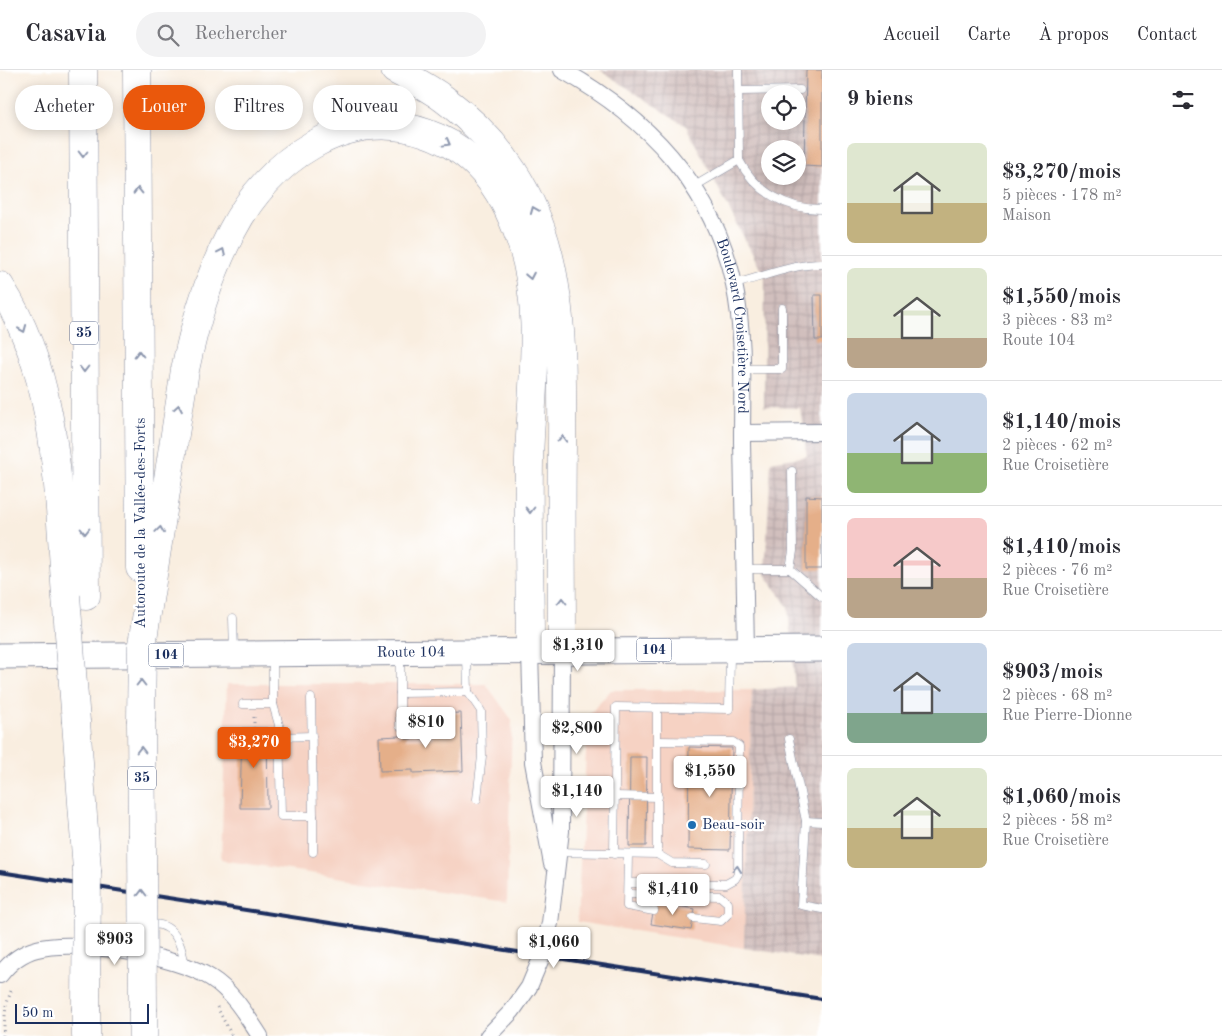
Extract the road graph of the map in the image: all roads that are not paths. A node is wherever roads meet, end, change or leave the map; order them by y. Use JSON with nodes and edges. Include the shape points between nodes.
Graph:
{"nodes":[{"id":1,"x":83,"y":70,"type":"edge"},
{"id":2,"x":137,"y":70,"type":"edge"},
{"id":3,"x":395,"y":70,"type":"edge"},
{"id":4,"x":564,"y":70,"type":"edge"},
{"id":5,"x":738,"y":70,"type":"edge"},
{"id":6,"x":739,"y":91,"type":"junction"},
{"id":7,"x":761,"y":91,"type":"edge"},
{"id":8,"x":739,"y":160,"type":"junction"},
{"id":9,"x":693,"y":187,"type":"junction"},
{"id":10,"x":822,"y":209,"type":"edge"},
{"id":11,"x":822,"y":264,"type":"edge"},
{"id":12,"x":734,"y":284,"type":"junction"},
{"id":13,"x":0,"y":286,"type":"edge"},
{"id":14,"x":782,"y":308,"type":"dead end"},
{"id":15,"x":742,"y":369,"type":"junction"},
{"id":16,"x":822,"y":432,"type":"edge"},
{"id":17,"x":742,"y":433,"type":"junction"},
{"id":18,"x":792,"y":471,"type":"dead end"},
{"id":19,"x":744,"y":569,"type":"junction"},
{"id":20,"x":790,"y":569,"type":"junction"},
{"id":21,"x":145,"y":595,"type":"junction"},
{"id":22,"x":76,"y":596,"type":"junction"},
{"id":23,"x":822,"y":597,"type":"edge"},
{"id":24,"x":233,"y":618,"type":"dead end"},
{"id":25,"x":822,"y":649,"type":"edge"},
{"id":26,"x":530,"y":650,"type":"junction"},
{"id":27,"x":562,"y":650,"type":"junction"},
{"id":28,"x":738,"y":650,"type":"junction"},
{"id":29,"x":400,"y":652,"type":"junction"},
{"id":30,"x":467,"y":652,"type":"junction"},
{"id":31,"x":234,"y":654,"type":"junction"},
{"id":32,"x":273,"y":654,"type":"junction"},
{"id":33,"x":0,"y":656,"type":"edge"},
{"id":34,"x":468,"y":692,"type":"junction"},
{"id":35,"x":400,"y":693,"type":"junction"},
{"id":36,"x":311,"y":698,"type":"dead end"},
{"id":37,"x":243,"y":704,"type":"dead end"},
{"id":38,"x":273,"y":704,"type":"junction"},
{"id":39,"x":657,"y":708,"type":"junction"},
{"id":40,"x":432,"y":726,"type":"dead end"},
{"id":41,"x":312,"y":736,"type":"junction"},
{"id":42,"x":280,"y":737,"type":"junction"},
{"id":43,"x":789,"y":739,"type":"dead end"},
{"id":44,"x":658,"y":741,"type":"junction"},
{"id":45,"x":615,"y":796,"type":"junction"},
{"id":46,"x":658,"y":797,"type":"junction"},
{"id":47,"x":477,"y":799,"type":"dead end"},
{"id":48,"x":313,"y":816,"type":"junction"},
{"id":49,"x":806,"y":821,"type":"junction"},
{"id":50,"x":822,"y":822,"type":"edge"},
{"id":51,"x":313,"y":852,"type":"dead end"},
{"id":52,"x":554,"y":852,"type":"junction"},
{"id":53,"x":614,"y":854,"type":"junction"},
{"id":54,"x":628,"y":854,"type":"junction"},
{"id":55,"x":657,"y":854,"type":"junction"},
{"id":56,"x":706,"y":864,"type":"dead end"},
{"id":57,"x":628,"y":883,"type":"junction"},
{"id":58,"x":628,"y":894,"type":"junction"},
{"id":59,"x":822,"y":909,"type":"edge"},
{"id":60,"x":654,"y":911,"type":"dead end"},
{"id":61,"x":693,"y":918,"type":"dead end"},
{"id":62,"x":103,"y":948,"type":"junction"},
{"id":63,"x":185,"y":965,"type":"junction"},
{"id":64,"x":0,"y":975,"type":"edge"},
{"id":65,"x":86,"y":1023,"type":"edge"},
{"id":66,"x":143,"y":1024,"type":"edge"},
{"id":67,"x":260,"y":1036,"type":"edge"},
{"id":68,"x":488,"y":1036,"type":"edge"}],
"edges":[{"from":1,"to":22,"type":"highway","number":"35","one_way":true},
{"from":21,"to":2,"type":"highway","name":"Autoroute de la Vallée-des-Forts","number":"35","one_way":true},
{"from":27,"to":3,"type":"highway","one_way":true,"via":[[561,345],[557,288],[550,254],[529,199],[500,152],[444,99]]},
{"from":4,"to":9,"type":"street","name":"Boulevard Croisetière Nord","via":[[650,132]]},
{"from":5,"to":6,"type":"lane"},
{"from":6,"to":7,"type":"lane"},
{"from":6,"to":8,"type":"lane"},
{"from":8,"to":9,"type":"lane"},
{"from":8,"to":10,"type":"lane","via":[[753,181],[770,194],[798,208]]},
{"from":9,"to":12,"type":"street","name":"Boulevard Croisetière Nord","via":[[717,234]]},
{"from":11,"to":12,"type":"lane","via":[[782,270]]},
{"from":12,"to":15,"type":"street","name":"Boulevard Croisetière Nord"},
{"from":13,"to":22,"type":"highway","one_way":true,"via":[[26,335],[47,408]]},
{"from":14,"to":15,"type":"lane","via":[[782,368]]},
{"from":15,"to":17,"type":"street","name":"Boulevard Croisetière Nord"},
{"from":16,"to":17,"type":"street"},
{"from":17,"to":19,"type":"street","name":"Boulevard Croisetière Nord"},
{"from":18,"to":20,"type":"lane","via":[[793,551]]},
{"from":19,"to":20,"type":"lane"},
{"from":19,"to":28,"type":"street","name":"Boulevard Croisetière Nord"},
{"from":20,"to":23,"type":"lane"},
{"from":21,"to":26,"type":"highway","one_way":true,"via":[[194,328],[212,275],[233,229],[269,180],[313,143],[337,132],[372,124],[397,126],[434,136],[477,164],[495,185],[508,210],[529,268],[535,327],[529,461]]},
{"from":66,"to":21,"type":"highway","name":"Autoroute de la Vallée-des-Forts","number":"35","one_way":true,"bridge":true,"via":[[141,722]]},
{"from":22,"to":65,"type":"highway","number":"35","bridge":true,"via":[[87,870]]},
{"from":24,"to":31,"type":"lane"},
{"from":25,"to":28,"type":"main road","name":"Route 104","number":"104"},
{"from":26,"to":27,"type":"main road","name":"Route 104","number":"104"},
{"from":26,"to":30,"type":"main road","name":"Route 104","number":"104"},
{"from":26,"to":52,"type":"street","via":[[533,762]]},
{"from":27,"to":28,"type":"main road","name":"Route 104","number":"104"},
{"from":27,"to":52,"type":"street","via":[[561,804]]},
{"from":28,"to":39,"type":"lane","via":[[729,709]]},
{"from":29,"to":30,"type":"main road","name":"Route 104","number":"104"},
{"from":29,"to":32,"type":"main road","name":"Route 104","number":"104"},
{"from":29,"to":35,"type":"lane"},
{"from":30,"to":34,"type":"lane"},
{"from":31,"to":32,"type":"main road","name":"Route 104","number":"104"},
{"from":31,"to":33,"type":"main road","name":"Route 104","number":"104"},
{"from":32,"to":38,"type":"lane"},
{"from":34,"to":35,"type":"lane"},
{"from":34,"to":47,"type":"lane","via":[[480,711],[482,756]]},
{"from":35,"to":40,"type":"lane","via":[[400,726]]},
{"from":36,"to":41,"type":"lane"},
{"from":37,"to":38,"type":"lane"},
{"from":38,"to":42,"type":"lane"},
{"from":39,"to":44,"type":"lane"},
{"from":39,"to":45,"type":"lane","via":[[616,707]]},
{"from":41,"to":42,"type":"lane"},
{"from":41,"to":48,"type":"lane"},
{"from":42,"to":48,"type":"lane","via":[[280,816]]},
{"from":43,"to":49,"type":"lane"},
{"from":44,"to":46,"type":"lane"},
{"from":57,"to":44,"type":"lane","one_way":true,"via":[[726,884],[738,874],[739,746],[733,742]]},
{"from":45,"to":46,"type":"lane"},
{"from":45,"to":53,"type":"lane"},
{"from":46,"to":55,"type":"lane"},
{"from":48,"to":51,"type":"lane"},
{"from":49,"to":50,"type":"lane"},
{"from":49,"to":59,"type":"lane","via":[[801,905]]},
{"from":52,"to":53,"type":"lane"},
{"from":52,"to":68,"type":"street","via":[[550,923],[536,972],[521,999]]},
{"from":53,"to":54,"type":"lane"},
{"from":54,"to":55,"type":"lane"},
{"from":54,"to":57,"type":"lane"},
{"from":55,"to":56,"type":"lane","via":[[672,863]]},
{"from":57,"to":58,"type":"lane"},
{"from":58,"to":60,"type":"lane","via":[[627,906]]},
{"from":58,"to":61,"type":"lane","via":[[720,896],[728,903],[728,914],[721,921]]},
{"from":62,"to":63,"type":"street"},
{"from":62,"to":63,"type":"lane","via":[[133,928],[144,925],[164,927],[177,937]]},
{"from":62,"to":64,"type":"street","via":[[61,945],[35,949],[18,957]]},
{"from":63,"to":67,"type":"street","via":[[225,989]]}]}
